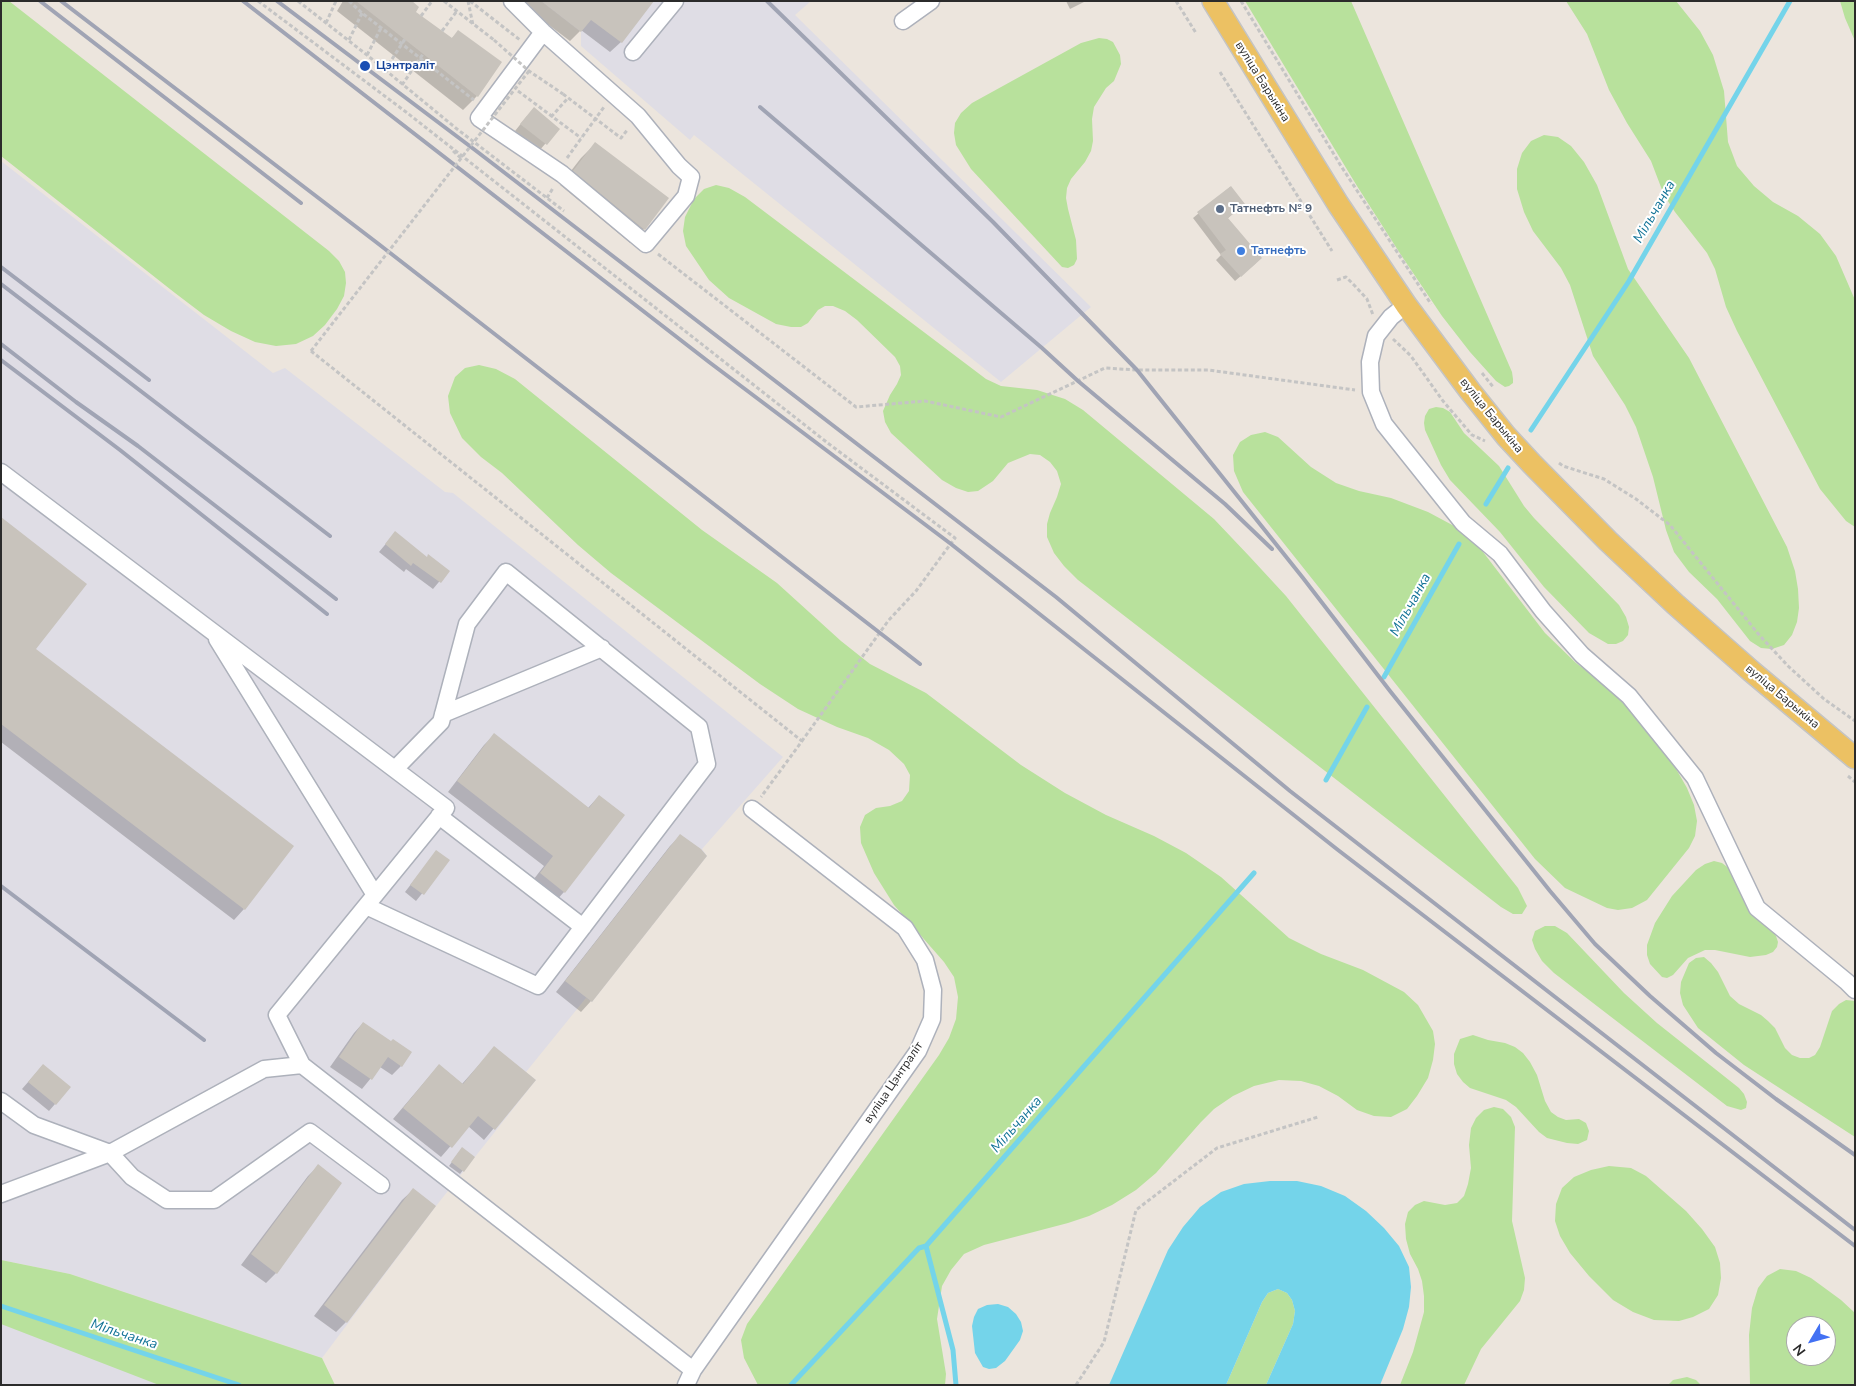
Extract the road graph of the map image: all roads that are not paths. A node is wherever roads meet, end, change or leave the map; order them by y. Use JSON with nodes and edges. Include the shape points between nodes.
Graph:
{"nodes":[{"id":1,"x":512,"y":1,"type":"edge"},
{"id":2,"x":675,"y":1,"type":"edge"},
{"id":3,"x":932,"y":1,"type":"edge"},
{"id":4,"x":1213,"y":1,"type":"edge"},
{"id":5,"x":903,"y":21,"type":"dead end"},
{"id":6,"x":543,"y":32,"type":"junction"},
{"id":7,"x":634,"y":52,"type":"dead end"},
{"id":8,"x":1406,"y":305,"type":"junction"},
{"id":9,"x":1,"y":472,"type":"edge"},
{"id":10,"x":213,"y":632,"type":"junction"},
{"id":11,"x":602,"y":648,"type":"junction"},
{"id":12,"x":444,"y":714,"type":"junction"},
{"id":13,"x":1855,"y":758,"type":"edge"},
{"id":14,"x":395,"y":769,"type":"junction"},
{"id":15,"x":752,"y":809,"type":"road end"},
{"id":16,"x":438,"y":816,"type":"junction"},
{"id":17,"x":370,"y":900,"type":"junction"},
{"id":18,"x":583,"y":927,"type":"junction"},
{"id":19,"x":1855,"y":990,"type":"edge"},
{"id":20,"x":302,"y":1065,"type":"junction"},
{"id":21,"x":1,"y":1101,"type":"edge"},
{"id":22,"x":110,"y":1153,"type":"junction"},
{"id":23,"x":381,"y":1185,"type":"dead end"},
{"id":24,"x":1,"y":1194,"type":"edge"},
{"id":25,"x":689,"y":1377,"type":"edge"}],
"edges":[{"from":1,"to":6,"type":"street"},
{"from":2,"to":7,"type":"street"},
{"from":3,"to":5,"type":"street"},
{"from":4,"to":8,"type":"main road","name":"вуліца Барыкіна","via":[[1338,204]]},
{"from":6,"to":6,"type":"street","via":[[638,116],[691,178],[686,196],[646,244],[562,174],[479,118]]},
{"from":8,"to":13,"type":"main road","name":"вуліца Барыкіна","via":[[1470,391],[1532,464],[1608,541],[1750,671]]},
{"from":8,"to":19,"type":"street","via":[[1378,326],[1370,362],[1371,392],[1384,424],[1463,523],[1500,554],[1582,655],[1629,696],[1695,778],[1756,908]]},
{"from":9,"to":10,"type":"street"},
{"from":10,"to":14,"type":"street"},
{"from":10,"to":17,"type":"street"},
{"from":11,"to":12,"type":"street"},
{"from":11,"to":12,"type":"street","via":[[506,572],[467,624]]},
{"from":11,"to":18,"type":"street","via":[[699,727],[707,764]]},
{"from":12,"to":14,"type":"street","via":[[441,722]]},
{"from":14,"to":16,"type":"street","via":[[446,808]]},
{"from":15,"to":25,"type":"street","name":"вуліца Цэнтраліт","via":[[905,928],[925,960],[933,990],[932,1019],[918,1051]]},
{"from":16,"to":17,"type":"street"},
{"from":16,"to":18,"type":"street"},
{"from":17,"to":18,"type":"street","via":[[538,986]]},
{"from":17,"to":20,"type":"street","via":[[277,1015]]},
{"from":20,"to":22,"type":"street","via":[[264,1068]]},
{"from":20,"to":25,"type":"street","via":[[454,1184]]},
{"from":21,"to":22,"type":"street","via":[[34,1125]]},
{"from":22,"to":23,"type":"street","via":[[132,1177],[167,1200],[214,1200],[310,1132]]},
{"from":22,"to":24,"type":"street"}]}
